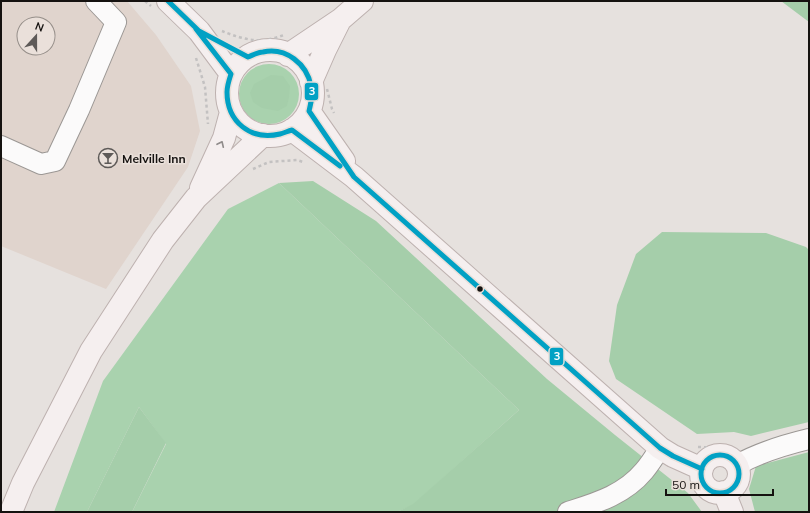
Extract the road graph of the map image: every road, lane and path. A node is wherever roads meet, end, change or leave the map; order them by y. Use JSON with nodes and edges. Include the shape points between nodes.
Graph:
{"nodes":[{"id":1,"x":96,"y":1,"type":"edge"},
{"id":2,"x":145,"y":1,"type":"edge"},
{"id":3,"x":362,"y":1,"type":"edge"},
{"id":4,"x":160,"y":5,"type":"edge"},
{"id":5,"x":340,"y":20,"type":"junction"},
{"id":6,"x":208,"y":30,"type":"junction"},
{"id":7,"x":289,"y":33,"type":"dead end"},
{"id":8,"x":288,"y":54,"type":"junction"},
{"id":9,"x":195,"y":56,"type":"dead end"},
{"id":10,"x":248,"y":56,"type":"junction"},
{"id":11,"x":231,"y":74,"type":"junction"},
{"id":12,"x":320,"y":83,"type":"junction"},
{"id":13,"x":309,"y":111,"type":"junction"},
{"id":14,"x":231,"y":112,"type":"junction"},
{"id":15,"x":335,"y":116,"type":"dead end"},
{"id":16,"x":209,"y":128,"type":"dead end"},
{"id":17,"x":292,"y":130,"type":"junction"},
{"id":18,"x":263,"y":135,"type":"junction"},
{"id":19,"x":1,"y":146,"type":"edge"},
{"id":20,"x":304,"y":162,"type":"dead end"},
{"id":21,"x":234,"y":163,"type":"junction"},
{"id":22,"x":354,"y":177,"type":"junction"},
{"id":23,"x":196,"y":198,"type":"junction"},
{"id":24,"x":809,"y":439,"type":"edge"},
{"id":25,"x":697,"y":447,"type":"dead end"},
{"id":26,"x":660,"y":448,"type":"junction"},
{"id":27,"x":736,"y":456,"type":"junction"},
{"id":28,"x":702,"y":469,"type":"junction"},
{"id":29,"x":724,"y":492,"type":"junction"},
{"id":30,"x":11,"y":512,"type":"edge"},
{"id":31,"x":568,"y":512,"type":"edge"},
{"id":32,"x":732,"y":512,"type":"edge"}],
"edges":[{"from":1,"to":19,"type":"street","via":[[116,22],[55,161],[41,164]]},
{"from":2,"to":4,"type":"path"},
{"from":3,"to":5,"type":"main road"},
{"from":4,"to":6,"type":"main road"},
{"from":5,"to":8,"type":"main road"},
{"from":5,"to":12,"type":"main road","via":[[325,50]]},
{"from":6,"to":7,"type":"path","via":[[254,40],[265,40]]},
{"from":6,"to":10,"type":"main road"},
{"from":6,"to":11,"type":"main road"},
{"from":8,"to":10,"type":"main road","via":[[268,51]]},
{"from":8,"to":12,"type":"main road"},
{"from":9,"to":16,"type":"path","via":[[205,86]]},
{"from":10,"to":11,"type":"main road"},
{"from":11,"to":14,"type":"main road","via":[[227,94]]},
{"from":12,"to":13,"type":"main road","via":[[312,97]]},
{"from":12,"to":15,"type":"path","via":[[327,89]]},
{"from":13,"to":17,"type":"main road","via":[[302,122]]},
{"from":13,"to":22,"type":"main road"},
{"from":14,"to":18,"type":"main road","via":[[236,122],[253,133]]},
{"from":23,"to":14,"type":"main road","one_way":true,"via":[[224,138]]},
{"from":17,"to":18,"type":"main road","via":[[278,135]]},
{"from":17,"to":22,"type":"main road"},
{"from":18,"to":21,"type":"main road"},
{"from":20,"to":21,"type":"path","via":[[269,162],[246,173]]},
{"from":21,"to":23,"type":"main road"},
{"from":22,"to":26,"type":"main road"},
{"from":23,"to":30,"type":"main road","via":[[163,240],[91,351],[23,483]]},
{"from":24,"to":27,"type":"street","via":[[770,449],[749,458]]},
{"from":25,"to":27,"type":"path","via":[[729,448]]},
{"from":26,"to":28,"type":"main road"},
{"from":26,"to":31,"type":"street","via":[[643,472],[625,489],[601,501]]},
{"from":27,"to":28,"type":"main road","via":[[730,458],[716,455],[708,459]]},
{"from":27,"to":29,"type":"main road","via":[[739,477],[734,487]]},
{"from":28,"to":29,"type":"main road","via":[[702,480],[705,485],[713,491]]},
{"from":29,"to":32,"type":"main road"}]}
